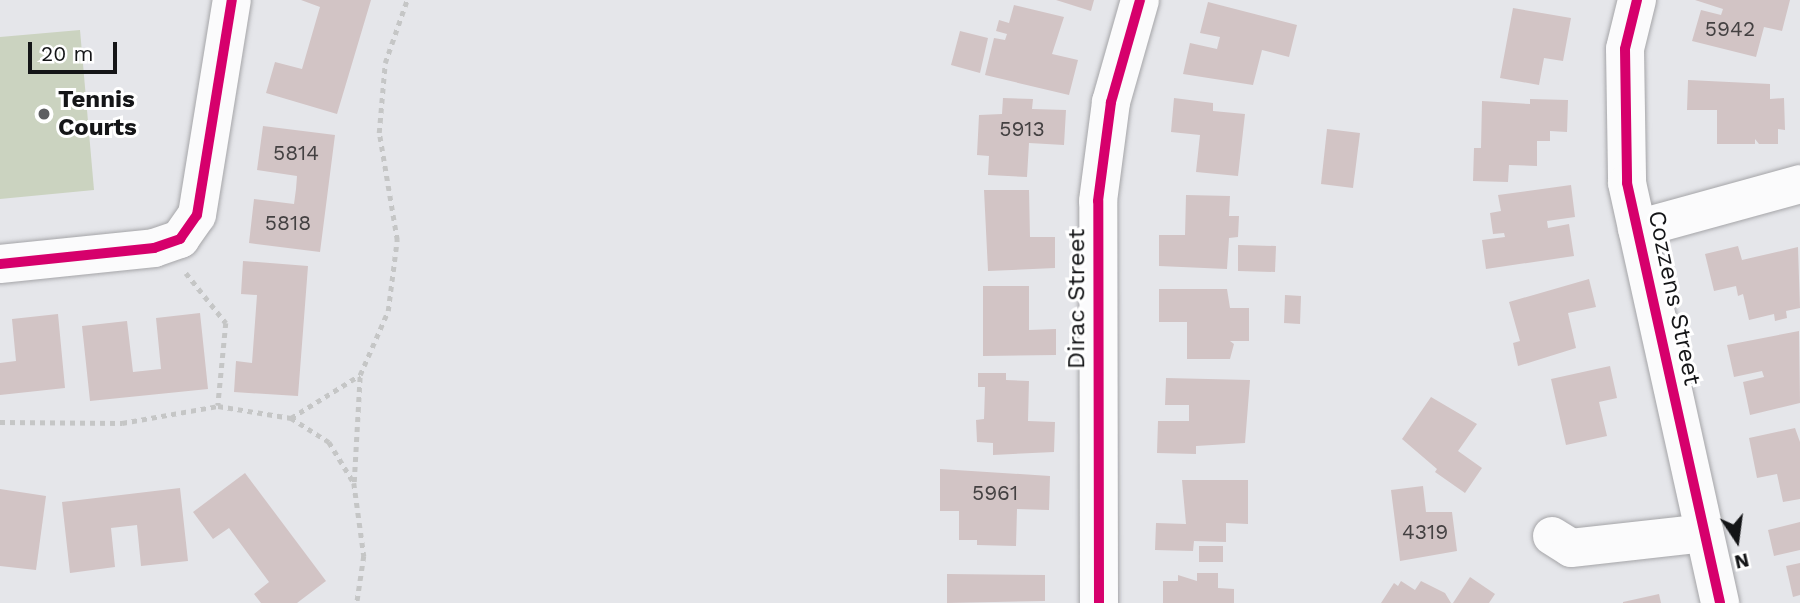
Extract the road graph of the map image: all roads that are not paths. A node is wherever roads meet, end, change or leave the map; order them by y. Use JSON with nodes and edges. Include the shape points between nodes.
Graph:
{"nodes":[{"id":1,"x":232,"y":0,"type":"edge"},
{"id":2,"x":1140,"y":0,"type":"edge"},
{"id":3,"x":1637,"y":0,"type":"edge"},
{"id":4,"x":1800,"y":184,"type":"edge"},
{"id":5,"x":1637,"y":229,"type":"junction"},
{"id":6,"x":0,"y":264,"type":"edge"},
{"id":7,"x":1704,"y":533,"type":"junction"},
{"id":8,"x":1552,"y":536,"type":"dead end"},
{"id":9,"x":1099,"y":603,"type":"edge"},
{"id":10,"x":1720,"y":603,"type":"edge"}],
"edges":[{"from":1,"to":6,"type":"street","via":[[197,215],[180,239],[163,246]]},
{"from":2,"to":9,"type":"street","name":"Dirac Street","via":[[1111,102],[1098,201]]},
{"from":3,"to":5,"type":"street","name":"Cozzens Street","via":[[1625,49],[1627,183]]},
{"from":4,"to":5,"type":"street"},
{"from":5,"to":7,"type":"street","name":"Cozzens Street"},
{"from":7,"to":8,"type":"street","via":[[1572,548]]},
{"from":7,"to":10,"type":"street","name":"Cozzens Street"}]}
